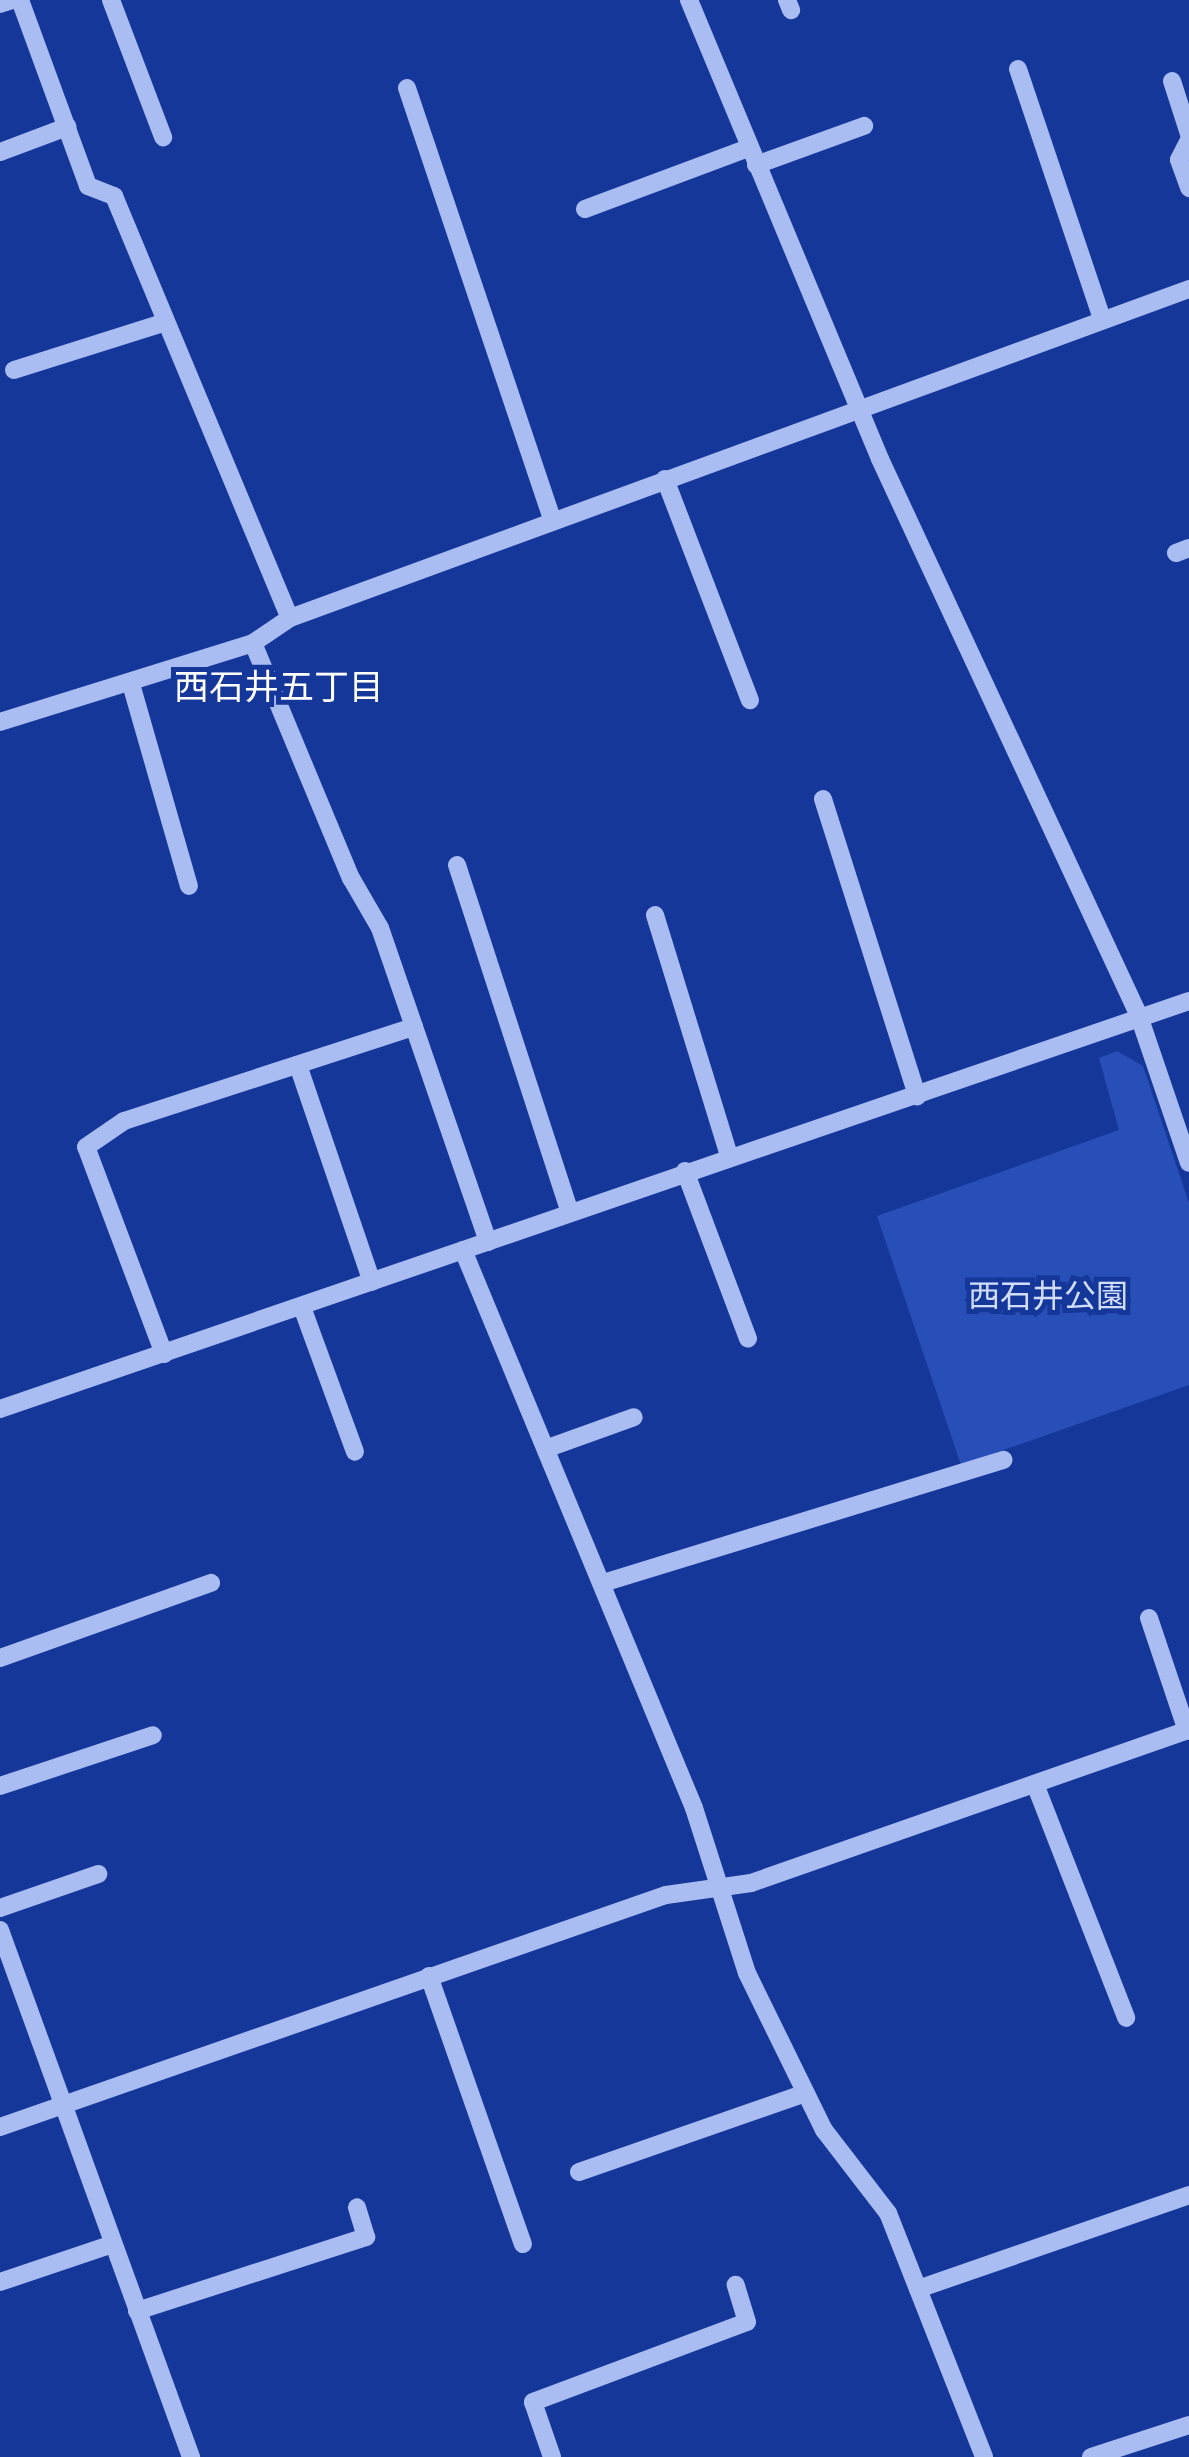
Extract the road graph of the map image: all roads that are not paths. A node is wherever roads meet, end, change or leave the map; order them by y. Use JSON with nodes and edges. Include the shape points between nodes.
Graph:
{"nodes":[{"id":1,"x":12,"y":0,"type":"edge"},
{"id":2,"x":20,"y":0,"type":"edge"},
{"id":3,"x":111,"y":0,"type":"edge"},
{"id":4,"x":688,"y":0,"type":"edge"},
{"id":5,"x":0,"y":4,"type":"edge"},
{"id":6,"x":1018,"y":68,"type":"dead end"},
{"id":7,"x":1172,"y":81,"type":"dead end"},
{"id":8,"x":407,"y":88,"type":"dead end"},
{"id":9,"x":864,"y":126,"type":"dead end"},
{"id":10,"x":67,"y":127,"type":"junction"},
{"id":11,"x":163,"y":137,"type":"dead end"},
{"id":12,"x":1189,"y":137,"type":"edge"},
{"id":13,"x":0,"y":152,"type":"edge"},
{"id":14,"x":752,"y":156,"type":"junction"},
{"id":15,"x":1189,"y":188,"type":"edge"},
{"id":16,"x":585,"y":209,"type":"dead end"},
{"id":17,"x":1189,"y":289,"type":"edge"},
{"id":18,"x":1102,"y":318,"type":"junction"},
{"id":19,"x":166,"y":322,"type":"junction"},
{"id":20,"x":14,"y":370,"type":"dead end"},
{"id":21,"x":859,"y":406,"type":"junction"},
{"id":22,"x":665,"y":479,"type":"junction"},
{"id":23,"x":554,"y":521,"type":"junction"},
{"id":24,"x":290,"y":618,"type":"junction"},
{"id":25,"x":253,"y":643,"type":"junction"},
{"id":26,"x":131,"y":684,"type":"junction"},
{"id":27,"x":750,"y":700,"type":"dead end"},
{"id":28,"x":0,"y":722,"type":"edge"},
{"id":29,"x":822,"y":800,"type":"dead end"},
{"id":30,"x":457,"y":864,"type":"dead end"},
{"id":31,"x":189,"y":886,"type":"dead end"},
{"id":32,"x":654,"y":915,"type":"dead end"},
{"id":33,"x":1189,"y":1002,"type":"edge"},
{"id":34,"x":1140,"y":1016,"type":"junction"},
{"id":35,"x":414,"y":1028,"type":"junction"},
{"id":36,"x":298,"y":1065,"type":"junction"},
{"id":37,"x":916,"y":1096,"type":"junction"},
{"id":38,"x":728,"y":1156,"type":"junction"},
{"id":39,"x":1189,"y":1163,"type":"edge"},
{"id":40,"x":685,"y":1171,"type":"junction"},
{"id":41,"x":570,"y":1212,"type":"junction"},
{"id":42,"x":488,"y":1242,"type":"junction"},
{"id":43,"x":462,"y":1250,"type":"junction"},
{"id":44,"x":372,"y":1282,"type":"junction"},
{"id":45,"x":302,"y":1307,"type":"junction"},
{"id":46,"x":748,"y":1340,"type":"dead end"},
{"id":47,"x":164,"y":1354,"type":"junction"},
{"id":48,"x":0,"y":1409,"type":"edge"},
{"id":49,"x":634,"y":1416,"type":"dead end"},
{"id":50,"x":548,"y":1448,"type":"junction"},
{"id":51,"x":354,"y":1452,"type":"dead end"},
{"id":52,"x":1004,"y":1460,"type":"dead end"},
{"id":53,"x":211,"y":1583,"type":"dead end"},
{"id":54,"x":603,"y":1583,"type":"junction"},
{"id":55,"x":1148,"y":1618,"type":"dead end"},
{"id":56,"x":0,"y":1658,"type":"edge"},
{"id":57,"x":1188,"y":1730,"type":"edge"},
{"id":58,"x":154,"y":1735,"type":"dead end"},
{"id":59,"x":1035,"y":1784,"type":"junction"},
{"id":60,"x":0,"y":1786,"type":"edge"},
{"id":61,"x":98,"y":1874,"type":"dead end"},
{"id":62,"x":716,"y":1885,"type":"junction"},
{"id":63,"x":0,"y":1908,"type":"edge"},
{"id":64,"x":0,"y":1930,"type":"edge"},
{"id":65,"x":6,"y":1962,"type":"edge"},
{"id":66,"x":429,"y":1976,"type":"junction"},
{"id":67,"x":1126,"y":2018,"type":"dead end"},
{"id":68,"x":806,"y":2093,"type":"junction"},
{"id":69,"x":64,"y":2104,"type":"junction"},
{"id":70,"x":0,"y":2127,"type":"edge"},
{"id":71,"x":579,"y":2172,"type":"dead end"},
{"id":72,"x":1189,"y":2195,"type":"edge"},
{"id":73,"x":357,"y":2207,"type":"dead end"},
{"id":74,"x":113,"y":2244,"type":"junction"},
{"id":75,"x":523,"y":2244,"type":"dead end"},
{"id":76,"x":0,"y":2282,"type":"edge"},
{"id":77,"x":736,"y":2285,"type":"dead end"},
{"id":78,"x":918,"y":2290,"type":"junction"},
{"id":79,"x":137,"y":2311,"type":"junction"},
{"id":80,"x":1189,"y":2424,"type":"edge"},
{"id":81,"x":1138,"y":2449,"type":"edge"},
{"id":82,"x":190,"y":2457,"type":"edge"},
{"id":83,"x":552,"y":2457,"type":"edge"},
{"id":84,"x":984,"y":2457,"type":"edge"},
{"id":85,"x":1091,"y":2457,"type":"edge"}],
"edges":[{"from":1,"to":5,"type":"street"},
{"from":2,"to":10,"type":"street"},
{"from":3,"to":11,"type":"street"},
{"from":4,"to":14,"type":"street"},
{"from":6,"to":18,"type":"street"},
{"from":7,"to":12,"type":"street"},
{"from":8,"to":23,"type":"street"},
{"from":9,"to":14,"type":"street"},
{"from":10,"to":13,"type":"street"},
{"from":10,"to":19,"type":"street","via":[[88,186],[114,196]]},
{"from":12,"to":15,"type":"street","via":[[1179,160]]},
{"from":14,"to":16,"type":"street"},
{"from":14,"to":21,"type":"street"},
{"from":17,"to":18,"type":"street"},
{"from":18,"to":21,"type":"street"},
{"from":19,"to":20,"type":"street"},
{"from":19,"to":24,"type":"street"},
{"from":21,"to":22,"type":"street"},
{"from":21,"to":34,"type":"street"},
{"from":22,"to":23,"type":"street"},
{"from":22,"to":27,"type":"street"},
{"from":23,"to":24,"type":"street"},
{"from":24,"to":25,"type":"street"},
{"from":25,"to":26,"type":"street"},
{"from":25,"to":35,"type":"street","via":[[350,878],[380,928]]},
{"from":26,"to":28,"type":"street"},
{"from":26,"to":31,"type":"street"},
{"from":29,"to":37,"type":"street"},
{"from":30,"to":41,"type":"street"},
{"from":32,"to":38,"type":"street"},
{"from":33,"to":34,"type":"street"},
{"from":34,"to":37,"type":"street"},
{"from":34,"to":39,"type":"street"},
{"from":35,"to":36,"type":"street"},
{"from":35,"to":42,"type":"street"},
{"from":36,"to":44,"type":"street"},
{"from":36,"to":47,"type":"street","via":[[124,1121],[86,1147]]},
{"from":37,"to":38,"type":"street"},
{"from":38,"to":40,"type":"street"},
{"from":40,"to":41,"type":"street"},
{"from":40,"to":46,"type":"street"},
{"from":41,"to":42,"type":"street"},
{"from":42,"to":43,"type":"street"},
{"from":43,"to":44,"type":"street"},
{"from":43,"to":50,"type":"street"},
{"from":44,"to":45,"type":"street"},
{"from":45,"to":47,"type":"street"},
{"from":45,"to":51,"type":"street"},
{"from":47,"to":48,"type":"street"},
{"from":49,"to":50,"type":"street"},
{"from":50,"to":54,"type":"street"},
{"from":52,"to":54,"type":"street"},
{"from":53,"to":56,"type":"street"},
{"from":54,"to":62,"type":"street"},
{"from":55,"to":57,"type":"street"},
{"from":57,"to":59,"type":"street"},
{"from":58,"to":60,"type":"street"},
{"from":59,"to":62,"type":"street","via":[[751,1883]]},
{"from":59,"to":67,"type":"street"},
{"from":61,"to":63,"type":"street"},
{"from":62,"to":66,"type":"street"},
{"from":62,"to":68,"type":"street"},
{"from":64,"to":65,"type":"street"},
{"from":65,"to":69,"type":"street"},
{"from":66,"to":69,"type":"street"},
{"from":66,"to":75,"type":"street"},
{"from":68,"to":71,"type":"street"},
{"from":68,"to":78,"type":"street","via":[[888,2212]]},
{"from":69,"to":70,"type":"street"},
{"from":69,"to":74,"type":"street"},
{"from":72,"to":78,"type":"street"},
{"from":73,"to":79,"type":"street","via":[[366,2237]]},
{"from":74,"to":76,"type":"street"},
{"from":74,"to":79,"type":"street"},
{"from":77,"to":83,"type":"street","via":[[746,2322],[533,2402]]},
{"from":78,"to":84,"type":"street"},
{"from":79,"to":82,"type":"street"},
{"from":80,"to":81,"type":"street"},
{"from":81,"to":85,"type":"street"}]}
